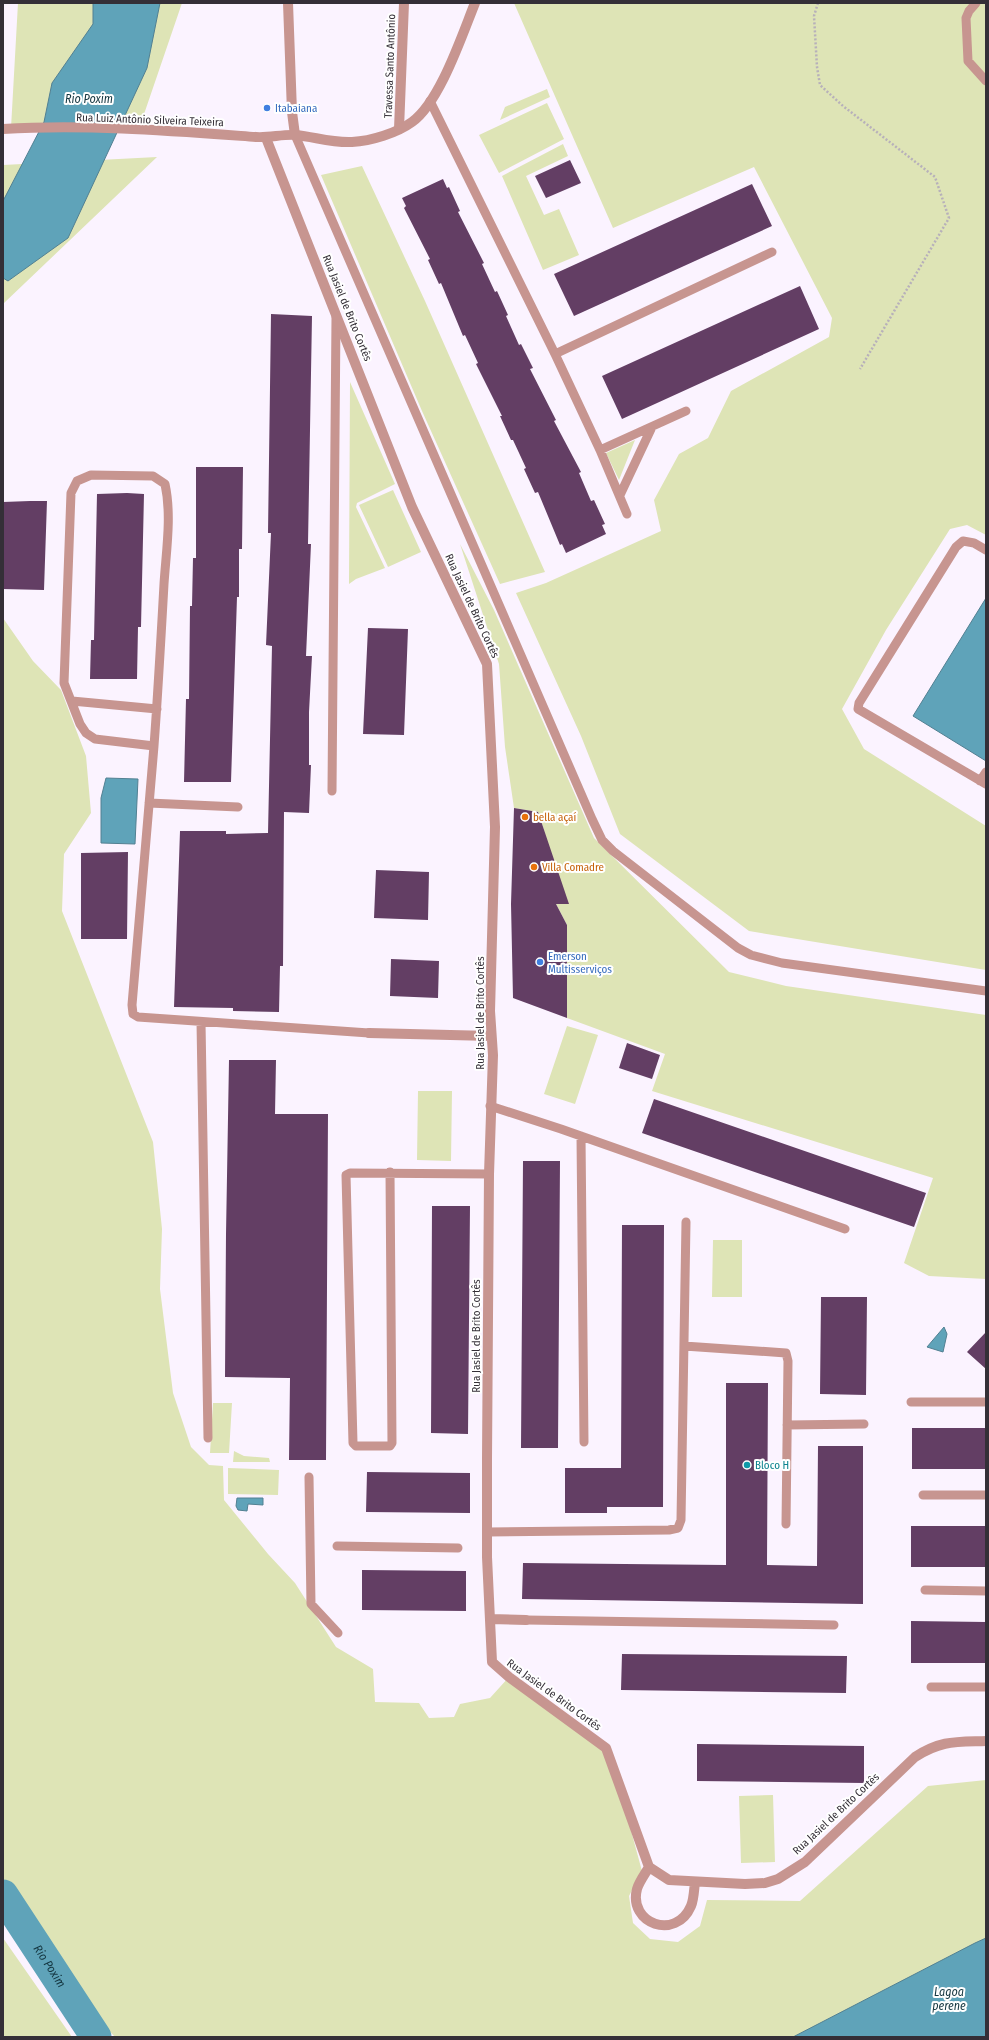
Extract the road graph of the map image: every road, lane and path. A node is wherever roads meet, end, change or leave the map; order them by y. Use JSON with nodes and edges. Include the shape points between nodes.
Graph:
{"nodes":[{"id":1,"x":288,"y":3,"type":"edge"},
{"id":2,"x":404,"y":3,"type":"edge"},
{"id":3,"x":475,"y":3,"type":"edge"},
{"id":4,"x":818,"y":3,"type":"edge"},
{"id":5,"x":976,"y":3,"type":"edge"},
{"id":6,"x":986,"y":82,"type":"edge"},
{"id":7,"x":430,"y":101,"type":"junction"},
{"id":8,"x":3,"y":129,"type":"edge"},
{"id":9,"x":399,"y":129,"type":"junction"},
{"id":10,"x":295,"y":135,"type":"junction"},
{"id":11,"x":266,"y":138,"type":"junction"},
{"id":12,"x":772,"y":252,"type":"dead end"},
{"id":13,"x":336,"y":313,"type":"junction"},
{"id":14,"x":555,"y":354,"type":"junction"},
{"id":15,"x":860,"y":369,"type":"dead end"},
{"id":16,"x":686,"y":412,"type":"dead end"},
{"id":17,"x":651,"y":429,"type":"junction"},
{"id":18,"x":600,"y":450,"type":"junction"},
{"id":19,"x":620,"y":496,"type":"junction"},
{"id":20,"x":627,"y":514,"type":"dead end"},
{"id":21,"x":986,"y":550,"type":"edge"},
{"id":22,"x":72,"y":701,"type":"junction"},
{"id":23,"x":157,"y":709,"type":"junction"},
{"id":24,"x":154,"y":746,"type":"junction"},
{"id":25,"x":986,"y":772,"type":"edge"},
{"id":26,"x":983,"y":783,"type":"edge"},
{"id":27,"x":332,"y":791,"type":"dead end"},
{"id":28,"x":149,"y":803,"type":"junction"},
{"id":29,"x":238,"y":807,"type":"dead end"},
{"id":30,"x":986,"y":991,"type":"edge"},
{"id":31,"x":201,"y":1022,"type":"junction"},
{"id":32,"x":369,"y":1033,"type":"joint"},
{"id":33,"x":491,"y":1036,"type":"junction"},
{"id":34,"x":490,"y":1106,"type":"junction"},
{"id":35,"x":581,"y":1136,"type":"junction"},
{"id":36,"x":390,"y":1172,"type":"junction"},
{"id":37,"x":489,"y":1174,"type":"junction"},
{"id":38,"x":686,"y":1222,"type":"dead end"},
{"id":39,"x":845,"y":1229,"type":"dead end"},
{"id":40,"x":684,"y":1346,"type":"junction"},
{"id":41,"x":911,"y":1402,"type":"dead end"},
{"id":42,"x":986,"y":1402,"type":"edge"},
{"id":43,"x":864,"y":1424,"type":"dead end"},
{"id":44,"x":787,"y":1425,"type":"junction"},
{"id":45,"x":208,"y":1438,"type":"dead end"},
{"id":46,"x":584,"y":1442,"type":"dead end"},
{"id":47,"x":309,"y":1477,"type":"dead end"},
{"id":48,"x":922,"y":1495,"type":"dead end"},
{"id":49,"x":986,"y":1495,"type":"edge"},
{"id":50,"x":786,"y":1524,"type":"dead end"},
{"id":51,"x":488,"y":1532,"type":"junction"},
{"id":52,"x":337,"y":1546,"type":"dead end"},
{"id":53,"x":458,"y":1548,"type":"dead end"},
{"id":54,"x":925,"y":1590,"type":"dead end"},
{"id":55,"x":986,"y":1590,"type":"edge"},
{"id":56,"x":490,"y":1619,"type":"junction"},
{"id":57,"x":526,"y":1620,"type":"joint"},
{"id":58,"x":834,"y":1625,"type":"dead end"},
{"id":59,"x":338,"y":1633,"type":"dead end"},
{"id":60,"x":931,"y":1686,"type":"dead end"},
{"id":61,"x":986,"y":1687,"type":"edge"},
{"id":62,"x":986,"y":1741,"type":"edge"},
{"id":63,"x":649,"y":1867,"type":"junction"},
{"id":64,"x":695,"y":1882,"type":"junction"}],
"edges":[{"from":1,"to":10,"type":"street"},
{"from":2,"to":9,"type":"street","name":"Travessa Santo Antônio"},
{"from":3,"to":7,"type":"street","name":"Rua Luiz Antônio Silveira Teixeira","via":[[451,64]]},
{"from":4,"to":15,"type":"path","via":[[814,16],[820,85],[843,106],[935,177],[949,218]]},
{"from":5,"to":6,"type":"lane","via":[[966,18],[968,61]]},
{"from":7,"to":9,"type":"street","name":"Rua Luiz Antônio Silveira Teixeira","via":[[412,122]]},
{"from":7,"to":14,"type":"lane"},
{"from":8,"to":11,"type":"street","name":"Rua Luiz Antônio Silveira Teixeira","via":[[147,129]]},
{"from":9,"to":10,"type":"street","name":"Rua Luiz Antônio Silveira Teixeira","via":[[354,142],[322,141]]},
{"from":10,"to":11,"type":"street","name":"Rua Luiz Antônio Silveira Teixeira"},
{"from":10,"to":30,"type":"lane","via":[[602,840],[626,862],[738,948],[751,955],[782,963]]},
{"from":11,"to":13,"type":"street","name":"Rua Jasiel de Brito Cortês"},
{"from":12,"to":14,"type":"lane"},
{"from":13,"to":27,"type":"lane"},
{"from":13,"to":33,"type":"street","name":"Rua Jasiel de Brito Cortês","via":[[412,507],[487,664],[495,827]]},
{"from":14,"to":18,"type":"lane"},
{"from":16,"to":17,"type":"lane"},
{"from":17,"to":18,"type":"lane"},
{"from":17,"to":19,"type":"lane"},
{"from":18,"to":19,"type":"lane"},
{"from":19,"to":20,"type":"lane"},
{"from":21,"to":26,"type":"lane","via":[[968,541],[963,541],[956,547],[859,702],[858,708]]},
{"from":22,"to":23,"type":"lane"},
{"from":22,"to":23,"type":"lane","via":[[64,683],[71,493],[77,481],[91,475],[152,476],[165,484],[167,496],[167,544]]},
{"from":22,"to":24,"type":"lane","via":[[86,733],[95,739]]},
{"from":23,"to":24,"type":"lane"},
{"from":24,"to":28,"type":"lane"},
{"from":25,"to":26,"type":"lane"},
{"from":28,"to":29,"type":"lane"},
{"from":28,"to":31,"type":"lane","via":[[133,1011],[138,1017]]},
{"from":31,"to":32,"type":"lane"},
{"from":31,"to":45,"type":"lane"},
{"from":32,"to":33,"type":"street"},
{"from":33,"to":34,"type":"street","name":"Rua Jasiel de Brito Cortês"},
{"from":34,"to":35,"type":"lane"},
{"from":34,"to":37,"type":"street","name":"Rua Jasiel de Brito Cortês"},
{"from":35,"to":39,"type":"lane"},
{"from":35,"to":46,"type":"lane"},
{"from":36,"to":36,"type":"lane","via":[[392,1443],[390,1446],[356,1446],[353,1443],[346,1175]]},
{"from":36,"to":37,"type":"lane"},
{"from":37,"to":51,"type":"street","name":"Rua Jasiel de Brito Cortês"},
{"from":38,"to":40,"type":"lane"},
{"from":40,"to":44,"type":"lane","via":[[786,1353]]},
{"from":40,"to":51,"type":"lane","via":[[681,1520],[678,1528]]},
{"from":41,"to":42,"type":"lane"},
{"from":43,"to":44,"type":"lane"},
{"from":44,"to":50,"type":"lane"},
{"from":47,"to":59,"type":"lane","via":[[311,1604]]},
{"from":48,"to":49,"type":"lane"},
{"from":51,"to":56,"type":"street","name":"Rua Jasiel de Brito Cortês"},
{"from":52,"to":53,"type":"lane"},
{"from":54,"to":55,"type":"lane"},
{"from":56,"to":57,"type":"street"},
{"from":56,"to":63,"type":"street","name":"Rua Jasiel de Brito Cortês","via":[[490,1654],[494,1665],[606,1748]]},
{"from":57,"to":58,"type":"lane"},
{"from":60,"to":61,"type":"lane"},
{"from":62,"to":64,"type":"street","name":"Rua Jasiel de Brito Cortês","via":[[938,1744],[927,1749],[915,1757],[805,1862],[778,1879],[765,1883],[745,1884]]},
{"from":63,"to":64,"type":"street","name":"Rua Jasiel de Brito Cortês","via":[[669,1880]]},
{"from":63,"to":64,"type":"street","via":[[637,1889],[637,1907],[647,1921],[664,1927],[681,1921],[691,1906]]}]}
